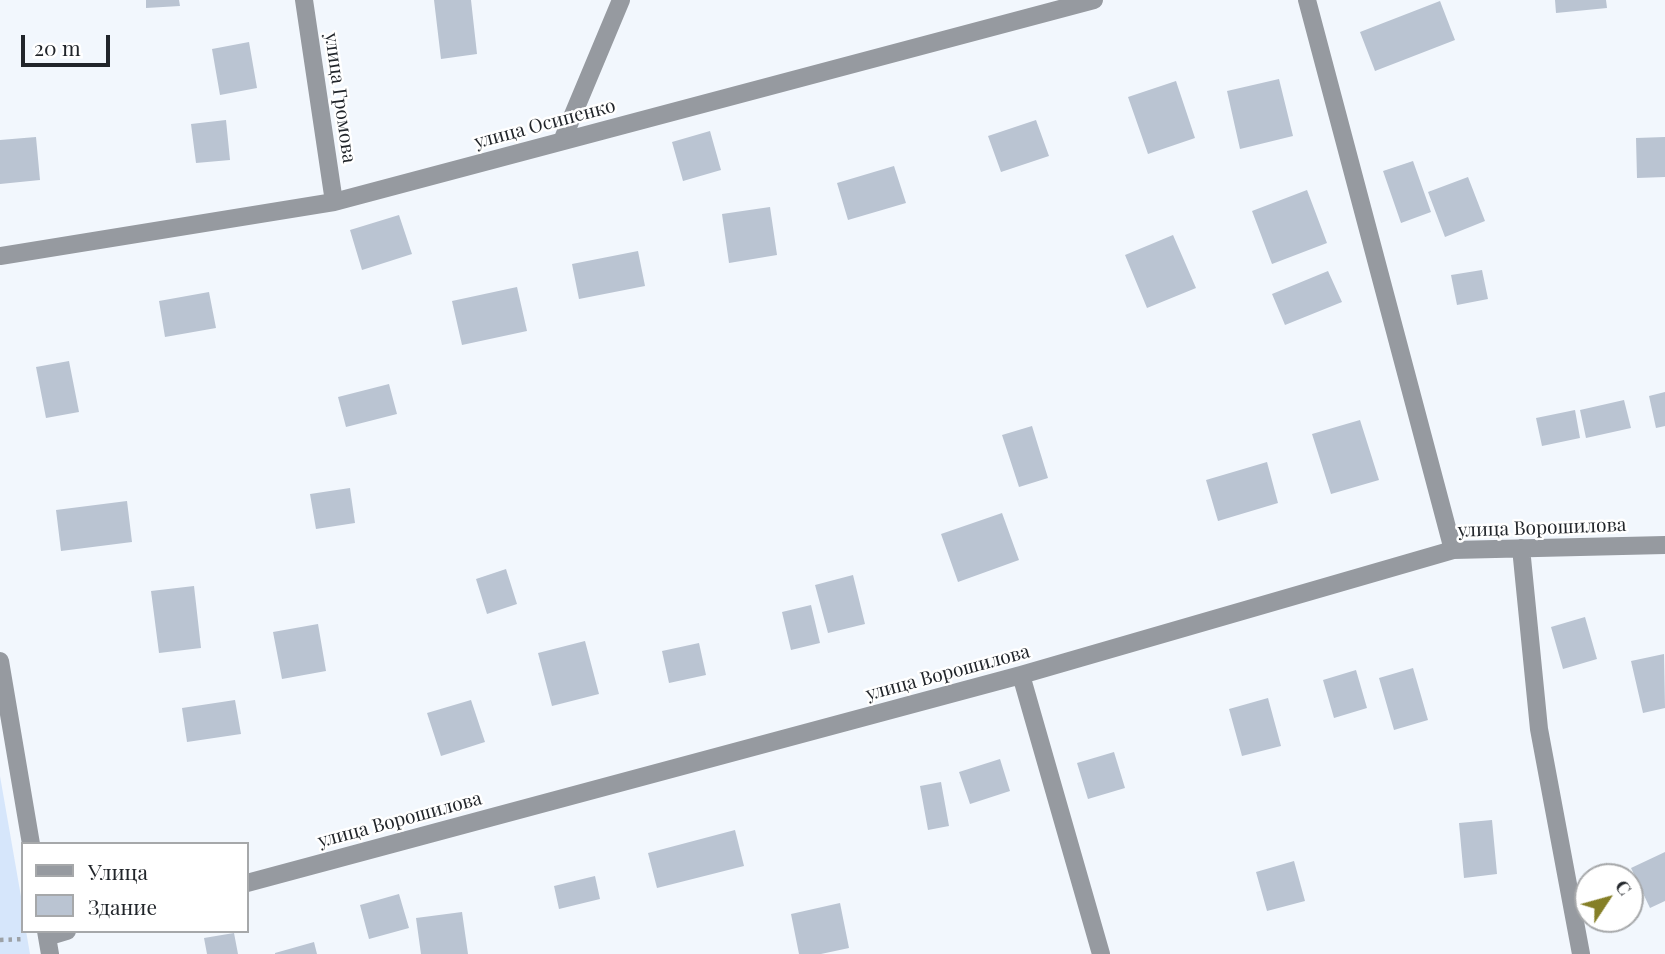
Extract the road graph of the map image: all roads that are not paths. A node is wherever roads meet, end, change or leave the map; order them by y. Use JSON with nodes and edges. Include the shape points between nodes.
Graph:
{"nodes":[{"id":1,"x":304,"y":0,"type":"edge"},
{"id":2,"x":621,"y":0,"type":"edge"},
{"id":3,"x":1094,"y":0,"type":"edge"},
{"id":4,"x":1307,"y":0,"type":"edge"},
{"id":5,"x":562,"y":141,"type":"junction"},
{"id":6,"x":334,"y":202,"type":"junction"},
{"id":7,"x":0,"y":256,"type":"edge"},
{"id":8,"x":1665,"y":545,"type":"edge"},
{"id":9,"x":1521,"y":548,"type":"junction"},
{"id":10,"x":1453,"y":550,"type":"junction"},
{"id":11,"x":0,"y":661,"type":"edge"},
{"id":12,"x":1021,"y":675,"type":"junction"},
{"id":13,"x":31,"y":842,"type":"edge"},
{"id":14,"x":248,"y":883,"type":"edge"},
{"id":15,"x":62,"y":933,"type":"edge"},
{"id":16,"x":44,"y":940,"type":"edge"},
{"id":17,"x":1101,"y":954,"type":"edge"},
{"id":18,"x":1581,"y":954,"type":"edge"}],
"edges":[{"from":1,"to":6,"type":"street","name":"улица Громова"},
{"from":2,"to":5,"type":"street"},
{"from":3,"to":5,"type":"street","name":"улица Осипенко"},
{"from":4,"to":10,"type":"street"},
{"from":5,"to":6,"type":"street","name":"улица Осипенко"},
{"from":6,"to":7,"type":"street","name":"улица Осипенко"},
{"from":8,"to":9,"type":"street","name":"улица Ворошилова"},
{"from":9,"to":10,"type":"street","name":"улица Ворошилова"},
{"from":9,"to":18,"type":"street","via":[[1539,729]]},
{"from":10,"to":12,"type":"street","name":"улица Ворошилова"},
{"from":11,"to":13,"type":"street"},
{"from":12,"to":14,"type":"street","name":"улица Ворошилова"},
{"from":12,"to":17,"type":"street"},
{"from":15,"to":16,"type":"street"}]}
